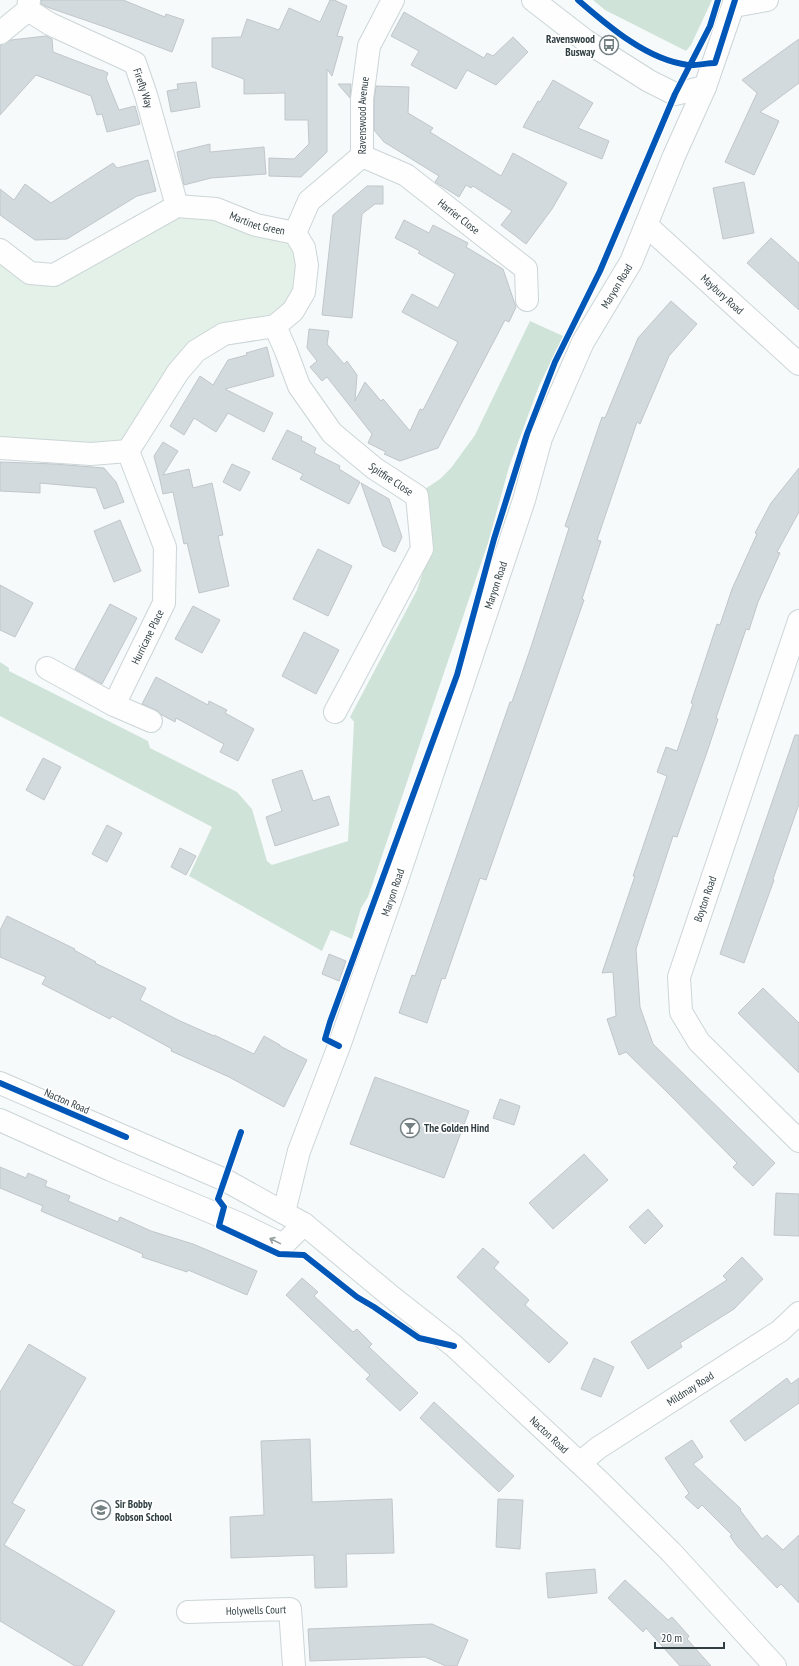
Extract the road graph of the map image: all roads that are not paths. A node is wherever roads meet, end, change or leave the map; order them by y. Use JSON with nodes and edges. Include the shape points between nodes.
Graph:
{"nodes":[{"id":1,"x":393,"y":0,"type":"edge"},
{"id":2,"x":533,"y":0,"type":"edge"},
{"id":3,"x":767,"y":0,"type":"edge"},
{"id":4,"x":735,"y":3,"type":"edge"},
{"id":5,"x":29,"y":5,"type":"edge"},
{"id":6,"x":0,"y":33,"type":"edge"},
{"id":7,"x":705,"y":87,"type":"junction"},
{"id":8,"x":362,"y":156,"type":"junction"},
{"id":9,"x":177,"y":206,"type":"junction"},
{"id":10,"x":646,"y":226,"type":"junction"},
{"id":11,"x":295,"y":233,"type":"junction"},
{"id":12,"x":0,"y":250,"type":"edge"},
{"id":13,"x":527,"y":300,"type":"dead end"},
{"id":14,"x":275,"y":326,"type":"junction"},
{"id":15,"x":799,"y":364,"type":"edge"},
{"id":16,"x":0,"y":448,"type":"edge"},
{"id":17,"x":128,"y":451,"type":"junction"},
{"id":18,"x":799,"y":621,"type":"edge"},
{"id":19,"x":47,"y":668,"type":"dead end"},
{"id":20,"x":114,"y":705,"type":"junction"},
{"id":21,"x":335,"y":712,"type":"dead end"},
{"id":22,"x":151,"y":721,"type":"dead end"},
{"id":23,"x":0,"y":1083,"type":"edge"},
{"id":24,"x":0,"y":1120,"type":"edge"},
{"id":25,"x":799,"y":1141,"type":"edge"},
{"id":26,"x":284,"y":1212,"type":"junction"},
{"id":27,"x":304,"y":1224,"type":"junction"},
{"id":28,"x":799,"y":1313,"type":"edge"},
{"id":29,"x":580,"y":1463,"type":"junction"},
{"id":30,"x":188,"y":1612,"type":"dead end"},
{"id":31,"x":294,"y":1666,"type":"edge"},
{"id":32,"x":775,"y":1666,"type":"edge"}],
"edges":[{"from":1,"to":8,"type":"street","name":"Ravenswood Avenue","via":[[369,46],[362,99]]},
{"from":2,"to":7,"type":"street","via":[[586,41],[649,81],[675,94]]},
{"from":3,"to":4,"type":"street","name":"Maryon Road"},
{"from":4,"to":7,"type":"street","name":"Maryon Road"},
{"from":5,"to":6,"type":"street"},
{"from":5,"to":9,"type":"street","name":"Firefly Way","via":[[50,24],[135,63]]},
{"from":7,"to":10,"type":"street","name":"Maryon Road"},
{"from":8,"to":11,"type":"street","name":"Ravenswood Avenue","via":[[309,201]]},
{"from":8,"to":13,"type":"street","name":"Harrier Close","via":[[406,175],[526,269]]},
{"from":9,"to":11,"type":"street","name":"Martinet Green","via":[[216,209],[256,225]]},
{"from":9,"to":12,"type":"street","via":[[54,275],[30,273]]},
{"from":10,"to":15,"type":"street","name":"Maybury Road"},
{"from":10,"to":26,"type":"street","name":"Maryon Road","via":[[631,262],[583,342],[541,438],[524,500],[340,1046],[299,1151]]},
{"from":11,"to":14,"type":"street","name":"Martinet Green","via":[[304,248],[307,265],[304,292],[293,311]]},
{"from":14,"to":17,"type":"street","via":[[224,334],[196,351],[178,372]]},
{"from":14,"to":21,"type":"street","name":"Spitfire Close","via":[[299,386],[332,433],[374,468],[417,496],[422,550]]},
{"from":16,"to":17,"type":"street","via":[[91,454]]},
{"from":17,"to":20,"type":"street","name":"Hurricane Place","via":[[165,547],[164,603]]},
{"from":18,"to":25,"type":"street","name":"Boyton Road","via":[[679,977],[681,1012],[699,1042]]},
{"from":19,"to":20,"type":"street"},
{"from":20,"to":22,"type":"street"},
{"from":23,"to":26,"type":"street","name":"Nacton Road","via":[[225,1180]]},
{"from":27,"to":24,"type":"street","one_way":true,"via":[[283,1245]]},
{"from":26,"to":27,"type":"street","name":"Nacton Road"},
{"from":27,"to":29,"type":"street","name":"Nacton Road","via":[[454,1346]]},
{"from":28,"to":29,"type":"street","name":"Mildmay Road","via":[[780,1331],[598,1448]]},
{"from":29,"to":32,"type":"street","name":"Nacton Road","via":[[671,1552]]},
{"from":30,"to":31,"type":"street","name":"Holywells Court","via":[[290,1609]]}]}
